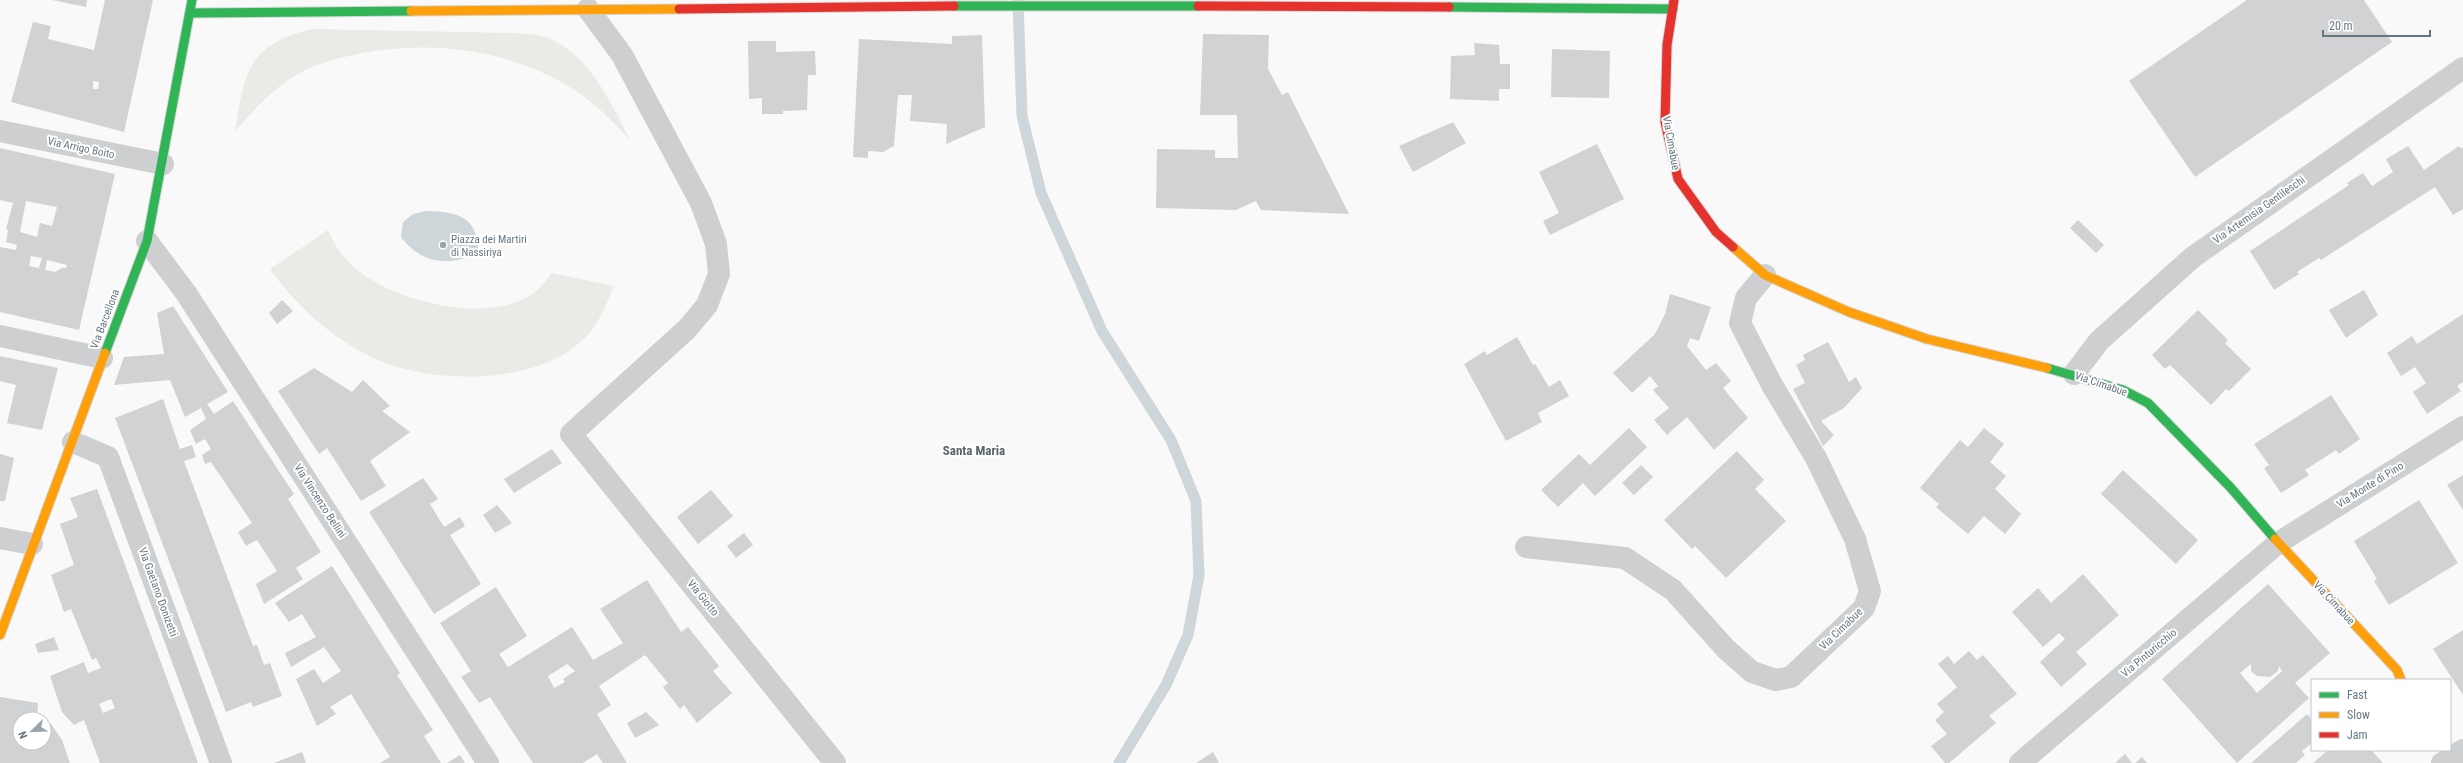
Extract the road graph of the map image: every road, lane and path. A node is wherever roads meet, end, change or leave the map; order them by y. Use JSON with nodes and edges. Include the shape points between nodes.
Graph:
{"nodes":[{"id":1,"x":192,"y":0,"type":"edge"},
{"id":2,"x":1674,"y":4,"type":"edge"},
{"id":3,"x":588,"y":9,"type":"junction"},
{"id":4,"x":190,"y":13,"type":"junction"},
{"id":5,"x":2463,"y":68,"type":"edge"},
{"id":6,"x":0,"y":131,"type":"edge"},
{"id":7,"x":163,"y":164,"type":"junction"},
{"id":8,"x":147,"y":241,"type":"junction"},
{"id":9,"x":1765,"y":275,"type":"junction"},
{"id":10,"x":0,"y":336,"type":"edge"},
{"id":11,"x":102,"y":358,"type":"junction"},
{"id":12,"x":2074,"y":374,"type":"junction"},
{"id":13,"x":2463,"y":427,"type":"edge"},
{"id":14,"x":73,"y":442,"type":"junction"},
{"id":15,"x":0,"y":538,"type":"edge"},
{"id":16,"x":2278,"y":543,"type":"junction"},
{"id":17,"x":32,"y":544,"type":"junction"},
{"id":18,"x":1526,"y":547,"type":"dead end"},
{"id":19,"x":0,"y":635,"type":"edge"},
{"id":20,"x":2402,"y":679,"type":"edge"},
{"id":21,"x":2463,"y":750,"type":"edge"},
{"id":22,"x":2435,"y":751,"type":"edge"},
{"id":23,"x":221,"y":763,"type":"edge"},
{"id":24,"x":488,"y":763,"type":"edge"},
{"id":25,"x":835,"y":763,"type":"edge"},
{"id":26,"x":2020,"y":763,"type":"edge"},
{"id":27,"x":2441,"y":763,"type":"edge"}],
"edges":[{"from":1,"to":4,"type":"street","name":"Via Barcellona"},
{"from":2,"to":3,"type":"street","via":[[990,5]]},
{"from":2,"to":9,"type":"street","name":"Via Cimabue","via":[[1667,45],[1665,122],[1678,179],[1716,232]]},
{"from":3,"to":4,"type":"street"},
{"from":3,"to":25,"type":"street","name":"Via Giotto","via":[[622,55],[701,203],[716,244],[720,274],[707,305],[687,328],[572,434]]},
{"from":4,"to":7,"type":"street","name":"Via Barcellona"},
{"from":5,"to":12,"type":"street","name":"Via Artemisia Gentileschi","via":[[2192,257],[2099,341]]},
{"from":6,"to":7,"type":"street","name":"Via Arrigo Boito"},
{"from":7,"to":8,"type":"street","name":"Via Barcellona"},
{"from":8,"to":11,"type":"street","name":"Via Barcellona"},
{"from":8,"to":24,"type":"street","name":"Via Vincenzo Bellini","via":[[186,293]]},
{"from":9,"to":12,"type":"street","name":"Via Cimabue","via":[[1849,312],[1927,339]]},
{"from":9,"to":18,"type":"street","name":"Via Cimabue","via":[[1746,298],[1740,323],[1772,386],[1816,458],[1855,539],[1870,590],[1864,608],[1790,677],[1776,680],[1752,672],[1726,649],[1673,590],[1625,558]]},
{"from":10,"to":11,"type":"street"},
{"from":11,"to":14,"type":"street","name":"Via Barcellona"},
{"from":12,"to":16,"type":"street","name":"Via Cimabue","via":[[2123,390],[2148,403],[2231,488]]},
{"from":13,"to":16,"type":"street","name":"Via Monte di Pino"},
{"from":14,"to":17,"type":"street","name":"Via Barcellona"},
{"from":14,"to":23,"type":"street","name":"Via Gaetano Donizetti","via":[[108,457]]},
{"from":15,"to":17,"type":"street"},
{"from":16,"to":20,"type":"street","name":"Via Cimabue","via":[[2397,670]]},
{"from":16,"to":26,"type":"street","name":"Via Pinturicchio"},
{"from":17,"to":19,"type":"street","name":"Via Barcellona"},
{"from":21,"to":27,"type":"street"},
{"from":22,"to":27,"type":"street"}]}
